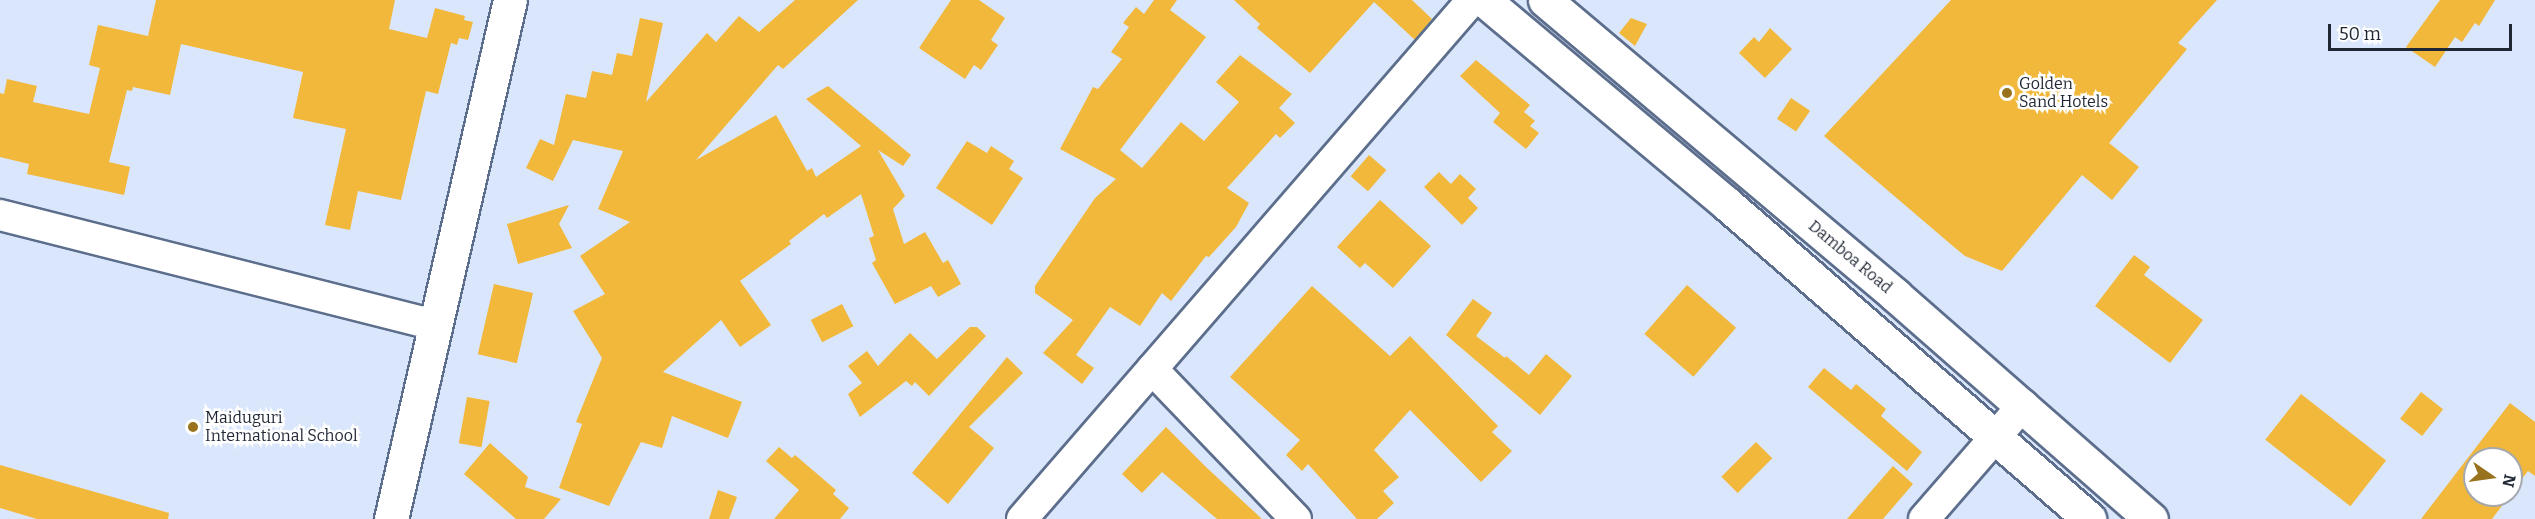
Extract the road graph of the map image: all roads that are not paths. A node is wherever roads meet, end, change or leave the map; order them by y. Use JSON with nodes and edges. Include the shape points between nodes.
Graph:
{"nodes":[{"id":1,"x":510,"y":0,"type":"edge"},
{"id":2,"x":1472,"y":0,"type":"edge"},
{"id":3,"x":1484,"y":0,"type":"edge"},
{"id":4,"x":1545,"y":0,"type":"edge"},
{"id":5,"x":0,"y":215,"type":"edge"},
{"id":6,"x":436,"y":326,"type":"junction"},
{"id":7,"x":1152,"y":369,"type":"junction"},
{"id":8,"x":2023,"y":405,"type":"junction"},
{"id":9,"x":1997,"y":439,"type":"junction"},
{"id":10,"x":391,"y":519,"type":"edge"},
{"id":11,"x":1022,"y":519,"type":"edge"},
{"id":12,"x":1296,"y":519,"type":"edge"},
{"id":13,"x":1924,"y":519,"type":"edge"},
{"id":14,"x":2089,"y":519,"type":"edge"},
{"id":15,"x":2151,"y":519,"type":"edge"}],
"edges":[{"from":1,"to":6,"type":"main road"},
{"from":2,"to":7,"type":"street"},
{"from":3,"to":9,"type":"main road"},
{"from":4,"to":8,"type":"main road","name":"Damboa Road"},
{"from":5,"to":6,"type":"street"},
{"from":6,"to":10,"type":"main road"},
{"from":7,"to":11,"type":"street"},
{"from":7,"to":12,"type":"street"},
{"from":8,"to":9,"type":"street"},
{"from":8,"to":15,"type":"main road","name":"Damboa Road"},
{"from":9,"to":13,"type":"street"},
{"from":9,"to":14,"type":"main road"}]}
